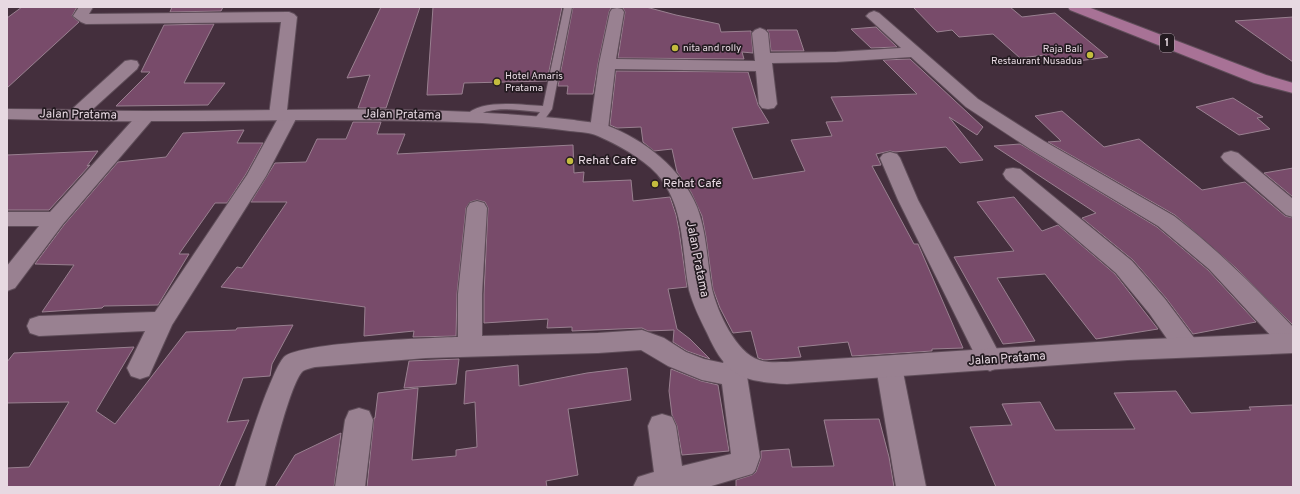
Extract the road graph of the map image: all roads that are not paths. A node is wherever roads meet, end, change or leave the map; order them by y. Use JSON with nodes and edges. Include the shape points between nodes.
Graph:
{"nodes":[{"id":1,"x":86,"y":7,"type":"edge"},
{"id":2,"x":568,"y":7,"type":"edge"},
{"id":3,"x":1076,"y":7,"type":"edge"},
{"id":4,"x":290,"y":12,"type":"edge"},
{"id":5,"x":616,"y":12,"type":"dead end"},
{"id":6,"x":182,"y":13,"type":"edge"},
{"id":7,"x":874,"y":16,"type":"dead end"},
{"id":8,"x":760,"y":33,"type":"dead end"},
{"id":9,"x":915,"y":52,"type":"junction"},
{"id":10,"x":763,"y":62,"type":"junction"},
{"id":11,"x":607,"y":64,"type":"junction"},
{"id":12,"x":131,"y":65,"type":"dead end"},
{"id":13,"x":1260,"y":79,"type":"junction"},
{"id":14,"x":1293,"y":88,"type":"edge"},
{"id":15,"x":1293,"y":96,"type":"edge"},
{"id":16,"x":768,"y":104,"type":"dead end"},
{"id":17,"x":7,"y":114,"type":"edge"},
{"id":18,"x":77,"y":114,"type":"junction"},
{"id":19,"x":284,"y":115,"type":"junction"},
{"id":20,"x":542,"y":115,"type":"junction"},
{"id":21,"x":146,"y":116,"type":"junction"},
{"id":22,"x":599,"y":129,"type":"junction"},
{"id":23,"x":1231,"y":157,"type":"dead end"},
{"id":24,"x":890,"y":158,"type":"dead end"},
{"id":25,"x":1013,"y":174,"type":"dead end"},
{"id":26,"x":476,"y":208,"type":"dead end"},
{"id":27,"x":1293,"y":210,"type":"edge"},
{"id":28,"x":7,"y":219,"type":"edge"},
{"id":29,"x":56,"y":220,"type":"junction"},
{"id":30,"x":7,"y":282,"type":"edge"},
{"id":31,"x":162,"y":321,"type":"junction"},
{"id":32,"x":39,"y":326,"type":"dead end"},
{"id":33,"x":1293,"y":343,"type":"edge"},
{"id":34,"x":1186,"y":346,"type":"junction"},
{"id":35,"x":470,"y":347,"type":"junction"},
{"id":36,"x":990,"y":360,"type":"junction"},
{"id":37,"x":889,"y":367,"type":"junction"},
{"id":38,"x":140,"y":368,"type":"dead end"},
{"id":39,"x":735,"y":368,"type":"junction"},
{"id":40,"x":359,"y":420,"type":"dead end"},
{"id":41,"x":662,"y":426,"type":"dead end"},
{"id":42,"x":659,"y":485,"type":"edge"},
{"id":43,"x":250,"y":487,"type":"edge"},
{"id":44,"x":350,"y":487,"type":"edge"},
{"id":45,"x":911,"y":487,"type":"edge"}],
"edges":[{"from":1,"to":6,"type":"street","via":[[81,16],[86,19]]},
{"from":2,"to":20,"type":"lane"},
{"from":3,"to":13,"type":"highway","number":"1"},
{"from":4,"to":6,"type":"street"},
{"from":4,"to":19,"type":"street"},
{"from":5,"to":11,"type":"street"},
{"from":7,"to":9,"type":"street"},
{"from":8,"to":10,"type":"street"},
{"from":9,"to":10,"type":"street"},
{"from":9,"to":33,"type":"street","via":[[972,103],[1178,230],[1239,285]]},
{"from":10,"to":11,"type":"street"},
{"from":10,"to":16,"type":"street"},
{"from":11,"to":22,"type":"street"},
{"from":12,"to":18,"type":"street"},
{"from":13,"to":14,"type":"highway","number":"1"},
{"from":13,"to":15,"type":"highway","number":"1"},
{"from":17,"to":18,"type":"street","name":"Jalan Pratama"},
{"from":18,"to":21,"type":"street","name":"Jalan Pratama"},
{"from":19,"to":20,"type":"street","name":"Jalan Pratama","via":[[469,118]]},
{"from":19,"to":21,"type":"street","name":"Jalan Pratama"},
{"from":19,"to":31,"type":"street","via":[[256,176]]},
{"from":20,"to":22,"type":"street","name":"Jalan Pratama"},
{"from":21,"to":29,"type":"street"},
{"from":22,"to":39,"type":"street","name":"Jalan Pratama","via":[[646,155],[664,170],[673,183],[686,206],[693,231],[701,290]]},
{"from":23,"to":27,"type":"street"},
{"from":24,"to":36,"type":"street","via":[[908,200]]},
{"from":25,"to":34,"type":"street","via":[[1124,267]]},
{"from":26,"to":35,"type":"street","via":[[470,294]]},
{"from":28,"to":29,"type":"street"},
{"from":29,"to":30,"type":"street"},
{"from":31,"to":32,"type":"street"},
{"from":31,"to":38,"type":"street"},
{"from":33,"to":34,"type":"street","name":"Jalan Pratama"},
{"from":34,"to":36,"type":"street","name":"Jalan Pratama"},
{"from":35,"to":39,"type":"street","via":[[642,340],[677,359],[702,368]]},
{"from":35,"to":43,"type":"street","via":[[315,357],[298,361],[286,376],[277,398]]},
{"from":36,"to":37,"type":"street","name":"Jalan Pratama"},
{"from":37,"to":39,"type":"street","name":"Jalan Pratama","via":[[787,373]]},
{"from":37,"to":45,"type":"street"},
{"from":39,"to":42,"type":"street","via":[[745,462],[742,465]]},
{"from":40,"to":44,"type":"street"},
{"from":41,"to":42,"type":"street"}]}
